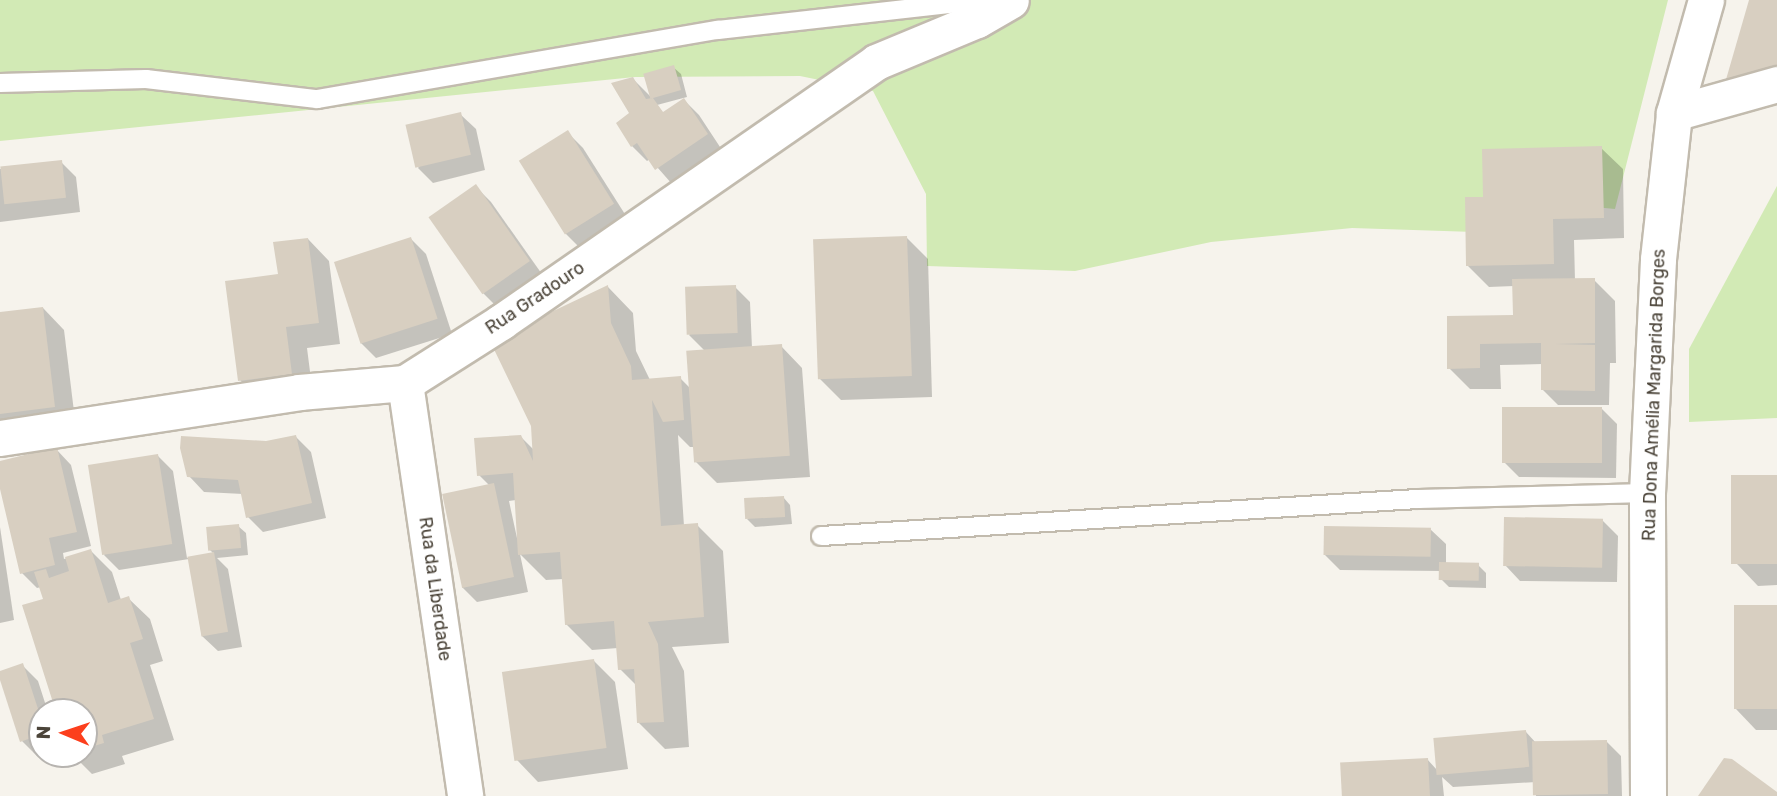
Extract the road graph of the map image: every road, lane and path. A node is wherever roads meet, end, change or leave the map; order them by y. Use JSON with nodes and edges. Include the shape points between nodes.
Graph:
{"nodes":[{"id":1,"x":984,"y":0,"type":"edge"},
{"id":2,"x":1011,"y":0,"type":"edge"},
{"id":3,"x":1706,"y":0,"type":"edge"},
{"id":4,"x":0,"y":83,"type":"edge"},
{"id":5,"x":1777,"y":84,"type":"edge"},
{"id":6,"x":1674,"y":113,"type":"junction"},
{"id":7,"x":405,"y":383,"type":"junction"},
{"id":8,"x":0,"y":438,"type":"edge"},
{"id":9,"x":1647,"y":493,"type":"junction"},
{"id":10,"x":821,"y":536,"type":"dead end"},
{"id":11,"x":465,"y":796,"type":"edge"},
{"id":12,"x":1648,"y":796,"type":"edge"}],
"edges":[{"from":1,"to":4,"type":"lane","via":[[718,30],[317,99],[146,79]]},
{"from":2,"to":7,"type":"street","name":"Rua Gradouro","via":[[976,20],[876,62],[501,322]]},
{"from":3,"to":6,"type":"street","name":"Rua Dona Amélia Margarida Borges"},
{"from":5,"to":6,"type":"street"},
{"from":6,"to":9,"type":"street","name":"Rua Dona Amélia Margarida Borges","via":[[1658,259]]},
{"from":7,"to":8,"type":"street","name":"Rua Gradouro","via":[[299,392]]},
{"from":7,"to":11,"type":"street","name":"Rua da Liberdade"},
{"from":9,"to":10,"type":"lane","via":[[1418,499]]},
{"from":9,"to":12,"type":"street","name":"Rua Dona Amélia Margarida Borges"}]}
